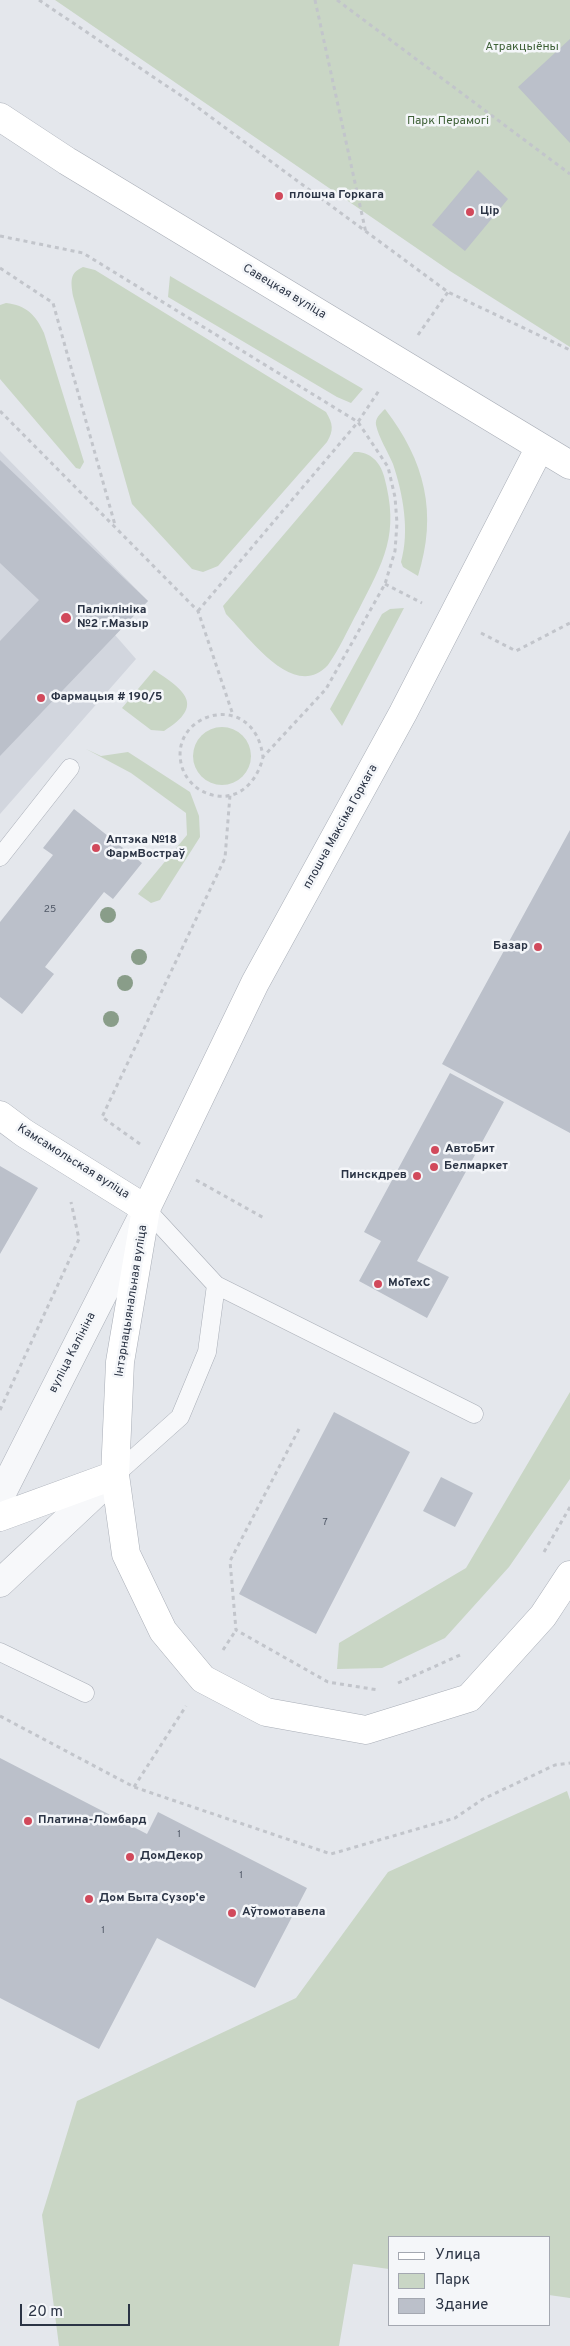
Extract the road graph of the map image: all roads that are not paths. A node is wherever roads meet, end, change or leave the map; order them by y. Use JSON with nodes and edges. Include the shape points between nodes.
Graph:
{"nodes":[{"id":1,"x":0,"y":117,"type":"edge"},
{"id":2,"x":540,"y":447,"type":"junction"},
{"id":3,"x":570,"y":465,"type":"edge"},
{"id":4,"x":70,"y":768,"type":"dead end"},
{"id":5,"x":0,"y":858,"type":"edge"},
{"id":6,"x":0,"y":1115,"type":"edge"},
{"id":7,"x":146,"y":1209,"type":"junction"},
{"id":8,"x":216,"y":1285,"type":"junction"},
{"id":9,"x":474,"y":1414,"type":"dead end"},
{"id":10,"x":114,"y":1475,"type":"junction"},
{"id":11,"x":0,"y":1497,"type":"edge"},
{"id":12,"x":0,"y":1517,"type":"edge"},
{"id":13,"x":570,"y":1575,"type":"edge"},
{"id":14,"x":0,"y":1583,"type":"edge"},
{"id":15,"x":0,"y":1652,"type":"edge"},
{"id":16,"x":85,"y":1693,"type":"dead end"}],
"edges":[{"from":1,"to":2,"type":"main road","name":"Савецкая вуліца","via":[[67,161]]},
{"from":2,"to":3,"type":"main road","name":"Савецкая вуліца"},
{"from":2,"to":7,"type":"main road","name":"плошча Максіма Горкага","via":[[403,713],[256,983]]},
{"from":4,"to":5,"type":"lane"},
{"from":6,"to":7,"type":"main road","name":"Камсамольская вуліца"},
{"from":7,"to":8,"type":"lane"},
{"from":7,"to":10,"type":"main road","name":"Інтэрнацыянальная вуліца","via":[[120,1362]]},
{"from":7,"to":11,"type":"street","name":"вуліца Калініна"},
{"from":8,"to":9,"type":"lane"},
{"from":8,"to":10,"type":"lane","via":[[207,1352],[180,1416]]},
{"from":10,"to":12,"type":"main road"},
{"from":10,"to":13,"type":"main road","name":"Інтэрнацыянальная вуліца","via":[[126,1554],[163,1631],[203,1680],[266,1712],[366,1730],[469,1698],[543,1616]]},
{"from":10,"to":14,"type":"street"},
{"from":15,"to":16,"type":"lane"}]}
